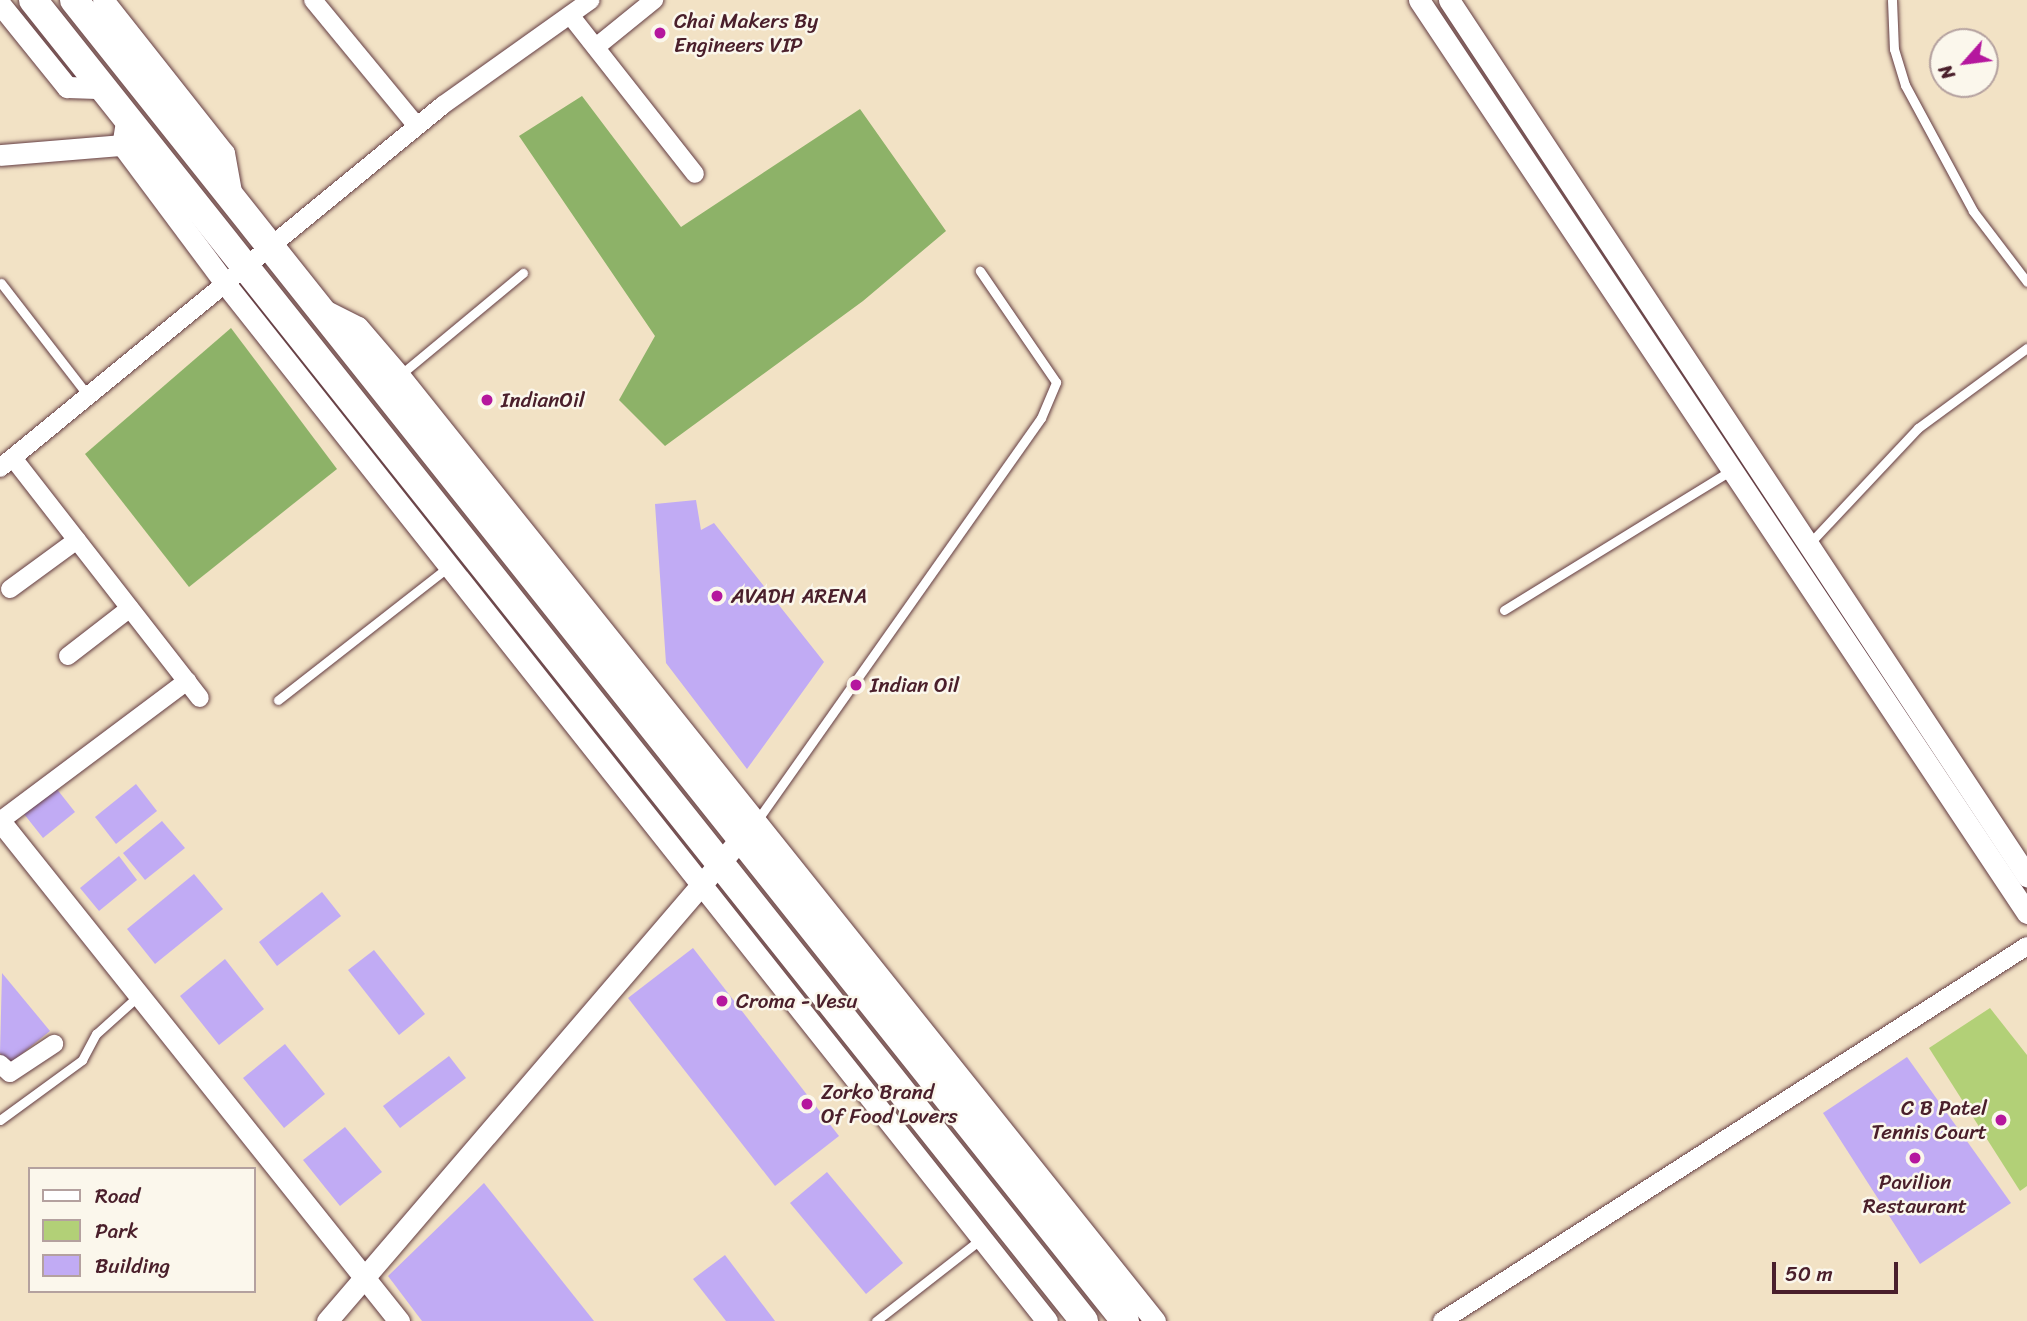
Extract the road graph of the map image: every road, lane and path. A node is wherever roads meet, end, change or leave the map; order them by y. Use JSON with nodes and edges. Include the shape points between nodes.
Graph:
{"nodes":[{"id":1,"x":33,"y":0,"type":"edge"},
{"id":2,"x":74,"y":0,"type":"edge"},
{"id":3,"x":103,"y":0,"type":"edge"},
{"id":4,"x":313,"y":0,"type":"edge"},
{"id":5,"x":591,"y":0,"type":"edge"},
{"id":6,"x":654,"y":0,"type":"edge"},
{"id":7,"x":1419,"y":0,"type":"edge"},
{"id":8,"x":1449,"y":0,"type":"edge"},
{"id":9,"x":1892,"y":0,"type":"edge"},
{"id":10,"x":0,"y":4,"type":"edge"},
{"id":11,"x":570,"y":15,"type":"junction"},
{"id":12,"x":596,"y":47,"type":"junction"},
{"id":13,"x":103,"y":88,"type":"junction"},
{"id":14,"x":127,"y":116,"type":"junction"},
{"id":15,"x":417,"y":126,"type":"junction"},
{"id":16,"x":121,"y":145,"type":"junction"},
{"id":17,"x":0,"y":155,"type":"edge"},
{"id":18,"x":695,"y":174,"type":"dead end"},
{"id":19,"x":232,"y":199,"type":"junction"},
{"id":20,"x":272,"y":249,"type":"junction"},
{"id":21,"x":249,"y":268,"type":"junction"},
{"id":22,"x":980,"y":271,"type":"dead end"},
{"id":23,"x":523,"y":273,"type":"dead end"},
{"id":24,"x":2027,"y":282,"type":"edge"},
{"id":25,"x":1,"y":283,"type":"edge"},
{"id":26,"x":227,"y":286,"type":"junction"},
{"id":27,"x":319,"y":307,"type":"junction"},
{"id":28,"x":2027,"y":348,"type":"edge"},
{"id":29,"x":399,"y":375,"type":"junction"},
{"id":30,"x":89,"y":397,"type":"junction"},
{"id":31,"x":6,"y":463,"type":"edge"},
{"id":32,"x":1732,"y":470,"type":"junction"},
{"id":33,"x":77,"y":540,"type":"junction"},
{"id":34,"x":1806,"y":548,"type":"junction"},
{"id":35,"x":449,"y":567,"type":"junction"},
{"id":36,"x":10,"y":589,"type":"dead end"},
{"id":37,"x":130,"y":608,"type":"junction"},
{"id":38,"x":1504,"y":610,"type":"dead end"},
{"id":39,"x":68,"y":656,"type":"dead end"},
{"id":40,"x":187,"y":681,"type":"junction"},
{"id":41,"x":200,"y":698,"type":"dead end"},
{"id":42,"x":278,"y":700,"type":"dead end"},
{"id":43,"x":0,"y":821,"type":"edge"},
{"id":44,"x":747,"y":830,"type":"junction"},
{"id":45,"x":718,"y":863,"type":"junction"},
{"id":46,"x":2027,"y":876,"type":"edge"},
{"id":47,"x":699,"y":887,"type":"junction"},
{"id":48,"x":2027,"y":913,"type":"edge"},
{"id":49,"x":2027,"y":946,"type":"edge"},
{"id":50,"x":136,"y":998,"type":"junction"},
{"id":51,"x":54,"y":1044,"type":"dead end"},
{"id":52,"x":0,"y":1064,"type":"edge"},
{"id":53,"x":0,"y":1120,"type":"edge"},
{"id":54,"x":981,"y":1239,"type":"junction"},
{"id":55,"x":367,"y":1279,"type":"junction"},
{"id":56,"x":327,"y":1321,"type":"edge"},
{"id":57,"x":399,"y":1321,"type":"edge"},
{"id":58,"x":876,"y":1321,"type":"edge"},
{"id":59,"x":1047,"y":1321,"type":"edge"},
{"id":60,"x":1084,"y":1321,"type":"edge"},
{"id":61,"x":1125,"y":1321,"type":"edge"},
{"id":62,"x":1155,"y":1321,"type":"edge"},
{"id":63,"x":1442,"y":1321,"type":"edge"}],
"edges":[{"from":1,"to":13,"type":"main road"},
{"from":2,"to":19,"type":"main road"},
{"from":3,"to":19,"type":"street","via":[[224,153]]},
{"from":4,"to":15,"type":"street"},
{"from":5,"to":11,"type":"street"},
{"from":6,"to":12,"type":"street"},
{"from":7,"to":32,"type":"street"},
{"from":8,"to":34,"type":"street"},
{"from":9,"to":24,"type":"lane","via":[[1894,49],[1905,85],[1973,211]]},
{"from":10,"to":13,"type":"street","via":[[67,87]]},
{"from":11,"to":12,"type":"street"},
{"from":11,"to":15,"type":"street"},
{"from":12,"to":18,"type":"street"},
{"from":13,"to":14,"type":"main road"},
{"from":14,"to":16,"type":"street"},
{"from":14,"to":21,"type":"main road"},
{"from":15,"to":20,"type":"street"},
{"from":16,"to":17,"type":"street"},
{"from":16,"to":26,"type":"street"},
{"from":19,"to":20,"type":"main road"},
{"from":20,"to":21,"type":"street"},
{"from":20,"to":27,"type":"main road"},
{"from":21,"to":26,"type":"street"},
{"from":21,"to":45,"type":"main road"},
{"from":22,"to":44,"type":"lane","via":[[1056,382],[1041,418]]},
{"from":23,"to":29,"type":"lane"},
{"from":25,"to":30,"type":"lane"},
{"from":26,"to":30,"type":"street"},
{"from":26,"to":35,"type":"street"},
{"from":27,"to":29,"type":"street","via":[[358,327]]},
{"from":27,"to":44,"type":"main road"},
{"from":28,"to":34,"type":"lane","via":[[1918,428]]},
{"from":29,"to":44,"type":"street"},
{"from":30,"to":31,"type":"street"},
{"from":31,"to":33,"type":"street"},
{"from":32,"to":38,"type":"lane"},
{"from":32,"to":48,"type":"street"},
{"from":33,"to":36,"type":"street"},
{"from":33,"to":37,"type":"street"},
{"from":34,"to":46,"type":"street"},
{"from":35,"to":42,"type":"lane"},
{"from":35,"to":47,"type":"street"},
{"from":37,"to":39,"type":"street"},
{"from":37,"to":40,"type":"street"},
{"from":40,"to":41,"type":"street"},
{"from":40,"to":43,"type":"street"},
{"from":43,"to":50,"type":"street"},
{"from":44,"to":45,"type":"street"},
{"from":44,"to":61,"type":"main road"},
{"from":44,"to":62,"type":"street"},
{"from":45,"to":47,"type":"street"},
{"from":45,"to":60,"type":"main road"},
{"from":47,"to":54,"type":"street"},
{"from":47,"to":55,"type":"street"},
{"from":49,"to":63,"type":"street"},
{"from":50,"to":53,"type":"lane","via":[[96,1034],[82,1060]]},
{"from":50,"to":55,"type":"street"},
{"from":51,"to":52,"type":"street","via":[[10,1073]]},
{"from":54,"to":58,"type":"lane"},
{"from":54,"to":59,"type":"street"},
{"from":55,"to":56,"type":"street"},
{"from":55,"to":57,"type":"street"}]}
